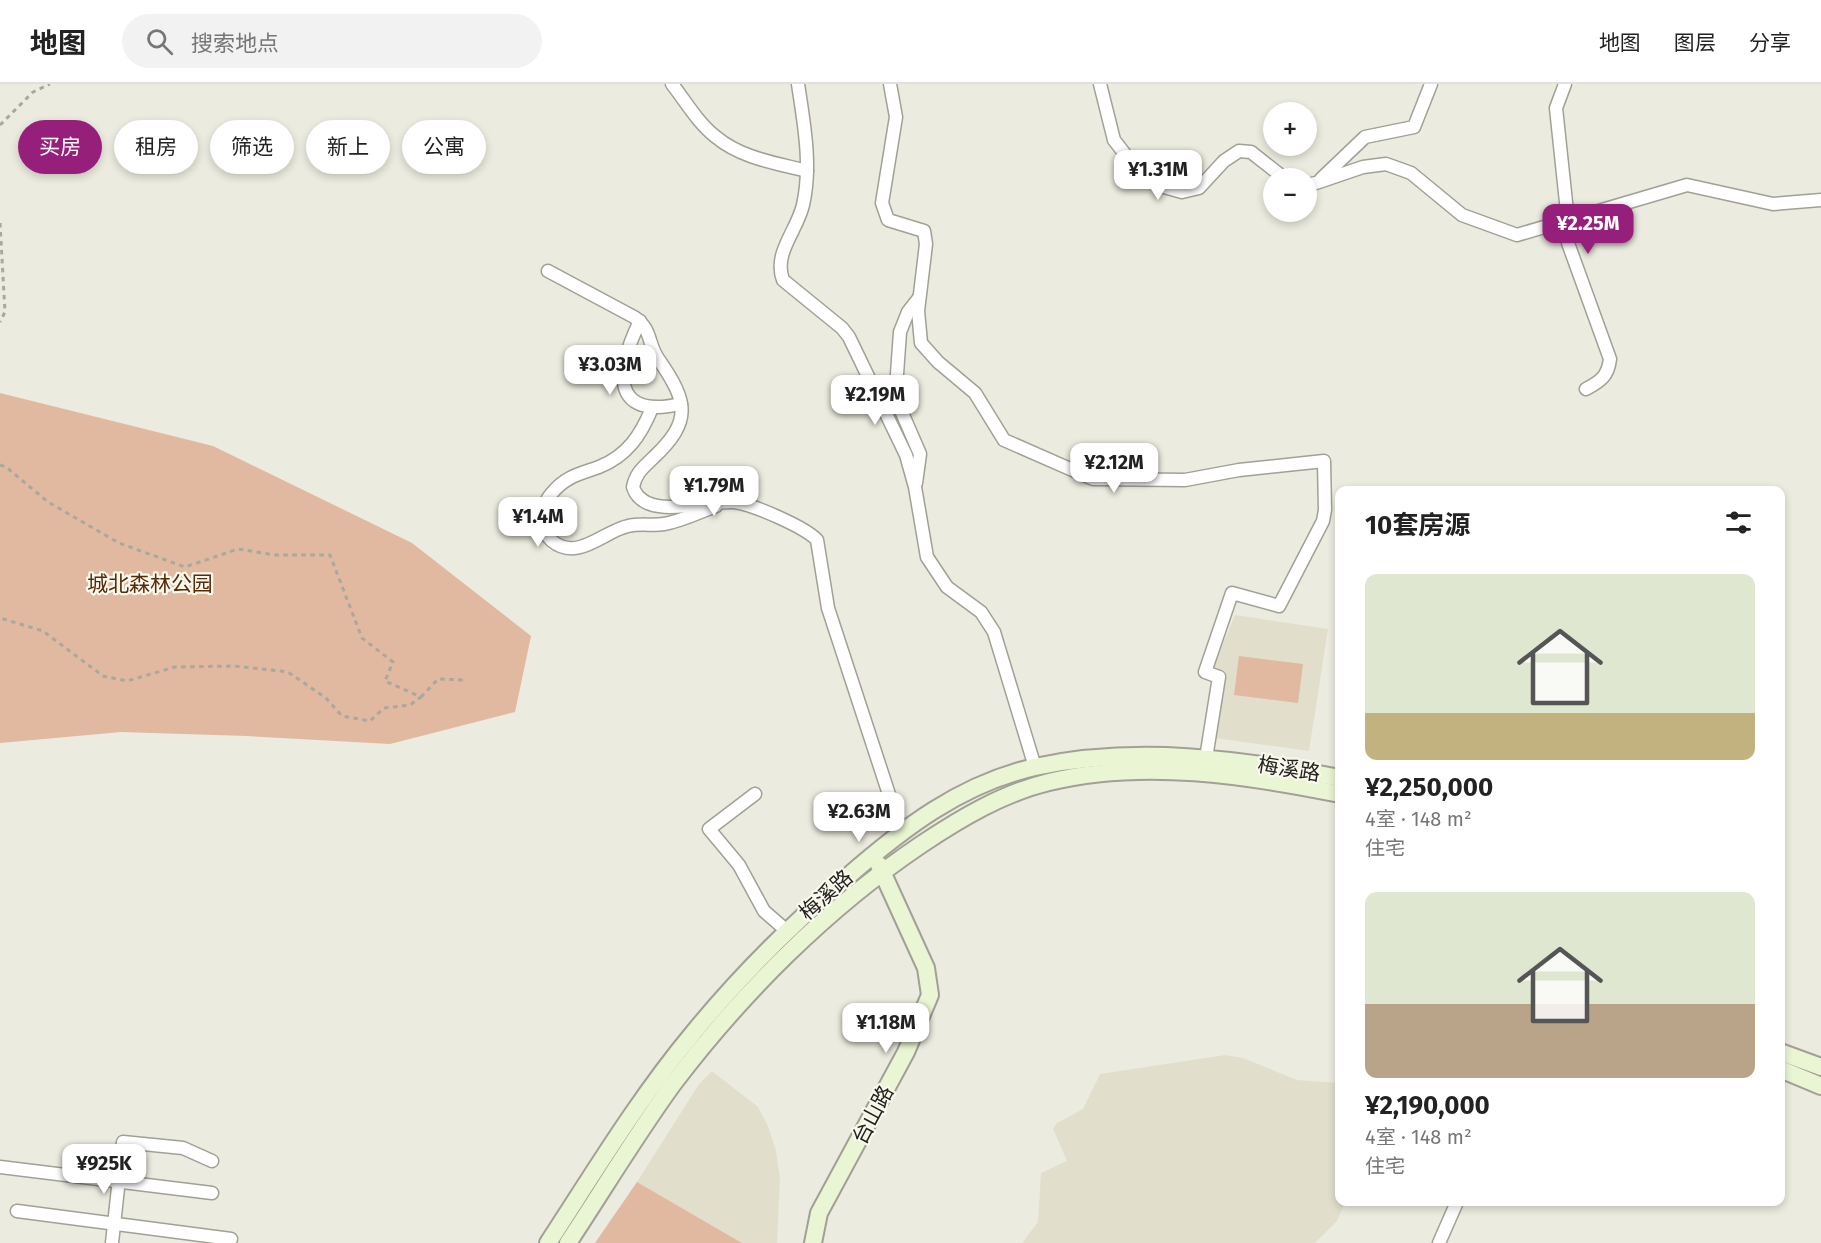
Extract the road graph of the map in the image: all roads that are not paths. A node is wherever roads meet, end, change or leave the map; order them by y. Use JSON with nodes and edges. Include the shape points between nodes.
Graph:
{"nodes":[{"id":1,"x":672,"y":84,"type":"edge"},
{"id":2,"x":798,"y":84,"type":"edge"},
{"id":3,"x":890,"y":84,"type":"edge"},
{"id":4,"x":1100,"y":84,"type":"edge"},
{"id":5,"x":1431,"y":84,"type":"edge"},
{"id":6,"x":1565,"y":84,"type":"edge"},
{"id":7,"x":1271,"y":168,"type":"edge"},
{"id":8,"x":807,"y":171,"type":"junction"},
{"id":9,"x":1317,"y":179,"type":"edge"},
{"id":10,"x":1317,"y":182,"type":"edge"},
{"id":11,"x":1821,"y":200,"type":"edge"},
{"id":12,"x":1568,"y":221,"type":"junction"},
{"id":13,"x":548,"y":271,"type":"dead end"},
{"id":14,"x":919,"y":298,"type":"junction"},
{"id":15,"x":640,"y":321,"type":"junction"},
{"id":16,"x":1587,"y":388,"type":"dead end"},
{"id":17,"x":681,"y":404,"type":"junction"},
{"id":18,"x":652,"y":408,"type":"junction"},
{"id":19,"x":915,"y":487,"type":"junction"},
{"id":20,"x":724,"y":502,"type":"junction"},
{"id":21,"x":1206,"y":758,"type":"junction"},
{"id":22,"x":1035,"y":767,"type":"junction"},
{"id":23,"x":1335,"y":777,"type":"edge"},
{"id":24,"x":1335,"y":793,"type":"edge"},
{"id":25,"x":755,"y":794,"type":"dead end"},
{"id":26,"x":901,"y":831,"type":"junction"},
{"id":27,"x":874,"y":853,"type":"junction"},
{"id":28,"x":883,"y":872,"type":"junction"},
{"id":29,"x":787,"y":931,"type":"junction"},
{"id":30,"x":1785,"y":1054,"type":"edge"},
{"id":31,"x":1821,"y":1067,"type":"edge"},
{"id":32,"x":1785,"y":1071,"type":"edge"},
{"id":33,"x":1821,"y":1086,"type":"edge"},
{"id":34,"x":212,"y":1161,"type":"dead end"},
{"id":35,"x":0,"y":1167,"type":"edge"},
{"id":36,"x":120,"y":1182,"type":"junction"},
{"id":37,"x":212,"y":1193,"type":"dead end"},
{"id":38,"x":1455,"y":1206,"type":"edge"},
{"id":39,"x":17,"y":1211,"type":"dead end"},
{"id":40,"x":114,"y":1224,"type":"junction"},
{"id":41,"x":231,"y":1239,"type":"dead end"},
{"id":42,"x":112,"y":1243,"type":"edge"},
{"id":43,"x":548,"y":1243,"type":"edge"},
{"id":44,"x":568,"y":1243,"type":"edge"},
{"id":45,"x":813,"y":1243,"type":"edge"},
{"id":46,"x":1439,"y":1243,"type":"edge"}],
"edges":[{"from":1,"to":8,"type":"street","via":[[707,129],[728,146]]},
{"from":2,"to":8,"type":"street"},
{"from":3,"to":14,"type":"street","via":[[896,117],[882,203],[888,220],[924,231]]},
{"from":4,"to":7,"type":"street","via":[[1114,140],[1135,167],[1164,187],[1182,192],[1199,188],[1224,160],[1239,151],[1251,152]]},
{"from":5,"to":9,"type":"street","via":[[1414,127],[1365,137]]},
{"from":6,"to":12,"type":"street","via":[[1556,108]]},
{"from":8,"to":19,"type":"street","via":[[801,213],[783,250],[779,270],[783,280],[849,337],[906,455]]},
{"from":10,"to":12,"type":"street","via":[[1386,164],[1411,173],[1462,215],[1517,235]]},
{"from":11,"to":12,"type":"street","via":[[1773,204],[1687,185]]},
{"from":12,"to":16,"type":"street","via":[[1568,243],[1610,359],[1608,374]]},
{"from":13,"to":15,"type":"street"},
{"from":14,"to":19,"type":"street","via":[[900,332],[896,388],[900,408],[920,454]]},
{"from":14,"to":21,"type":"street","via":[[921,343],[975,393],[1004,440],[1093,479],[1185,480],[1324,461],[1323,520],[1279,606],[1232,593],[1206,672],[1218,677]]},
{"from":15,"to":17,"type":"street","via":[[649,332],[655,355],[672,380]]},
{"from":15,"to":18,"type":"street","via":[[623,369],[624,389],[633,401]]},
{"from":17,"to":18,"type":"street"},
{"from":17,"to":20,"type":"street","via":[[678,431],[637,472],[634,492],[646,503],[663,507]]},
{"from":18,"to":20,"type":"street","via":[[640,435],[624,452],[565,480],[551,494],[541,519],[548,536],[564,547],[583,546],[628,526],[666,524]]},
{"from":19,"to":22,"type":"street","via":[[927,557],[947,587],[981,612],[994,632]]},
{"from":20,"to":26,"type":"street","via":[[746,504],[817,540],[828,608]]},
{"from":21,"to":22,"type":"main road","name":"梅溪路","via":[[1104,756]]},
{"from":21,"to":23,"type":"main road","name":"梅溪路"},
{"from":22,"to":26,"type":"main road","name":"梅溪路","via":[[957,795]]},
{"from":24,"to":28,"type":"main road","name":"梅溪路","via":[[1196,773],[1114,772],[1065,778],[1026,789],[971,814]]},
{"from":25,"to":29,"type":"street","via":[[709,829],[739,865],[764,911]]},
{"from":26,"to":27,"type":"main road","name":"梅溪路"},
{"from":27,"to":28,"type":"main road","name":"台山路"},
{"from":27,"to":29,"type":"main road","name":"梅溪路"},
{"from":28,"to":44,"type":"main road","name":"梅溪路","via":[[816,928],[707,1041],[655,1111]]},
{"from":28,"to":45,"type":"main road","name":"台山路","via":[[926,968],[930,995],[906,1052],[819,1213]]},
{"from":29,"to":43,"type":"main road","name":"梅溪路","via":[[693,1033],[636,1109]]},
{"from":30,"to":31,"type":"main road"},
{"from":32,"to":33,"type":"main road"},
{"from":34,"to":36,"type":"street","via":[[183,1148],[123,1142]]},
{"from":35,"to":36,"type":"street"},
{"from":36,"to":37,"type":"street"},
{"from":36,"to":40,"type":"street"},
{"from":38,"to":46,"type":"street"},
{"from":39,"to":40,"type":"street"},
{"from":40,"to":41,"type":"street"},
{"from":40,"to":42,"type":"street"}]}
